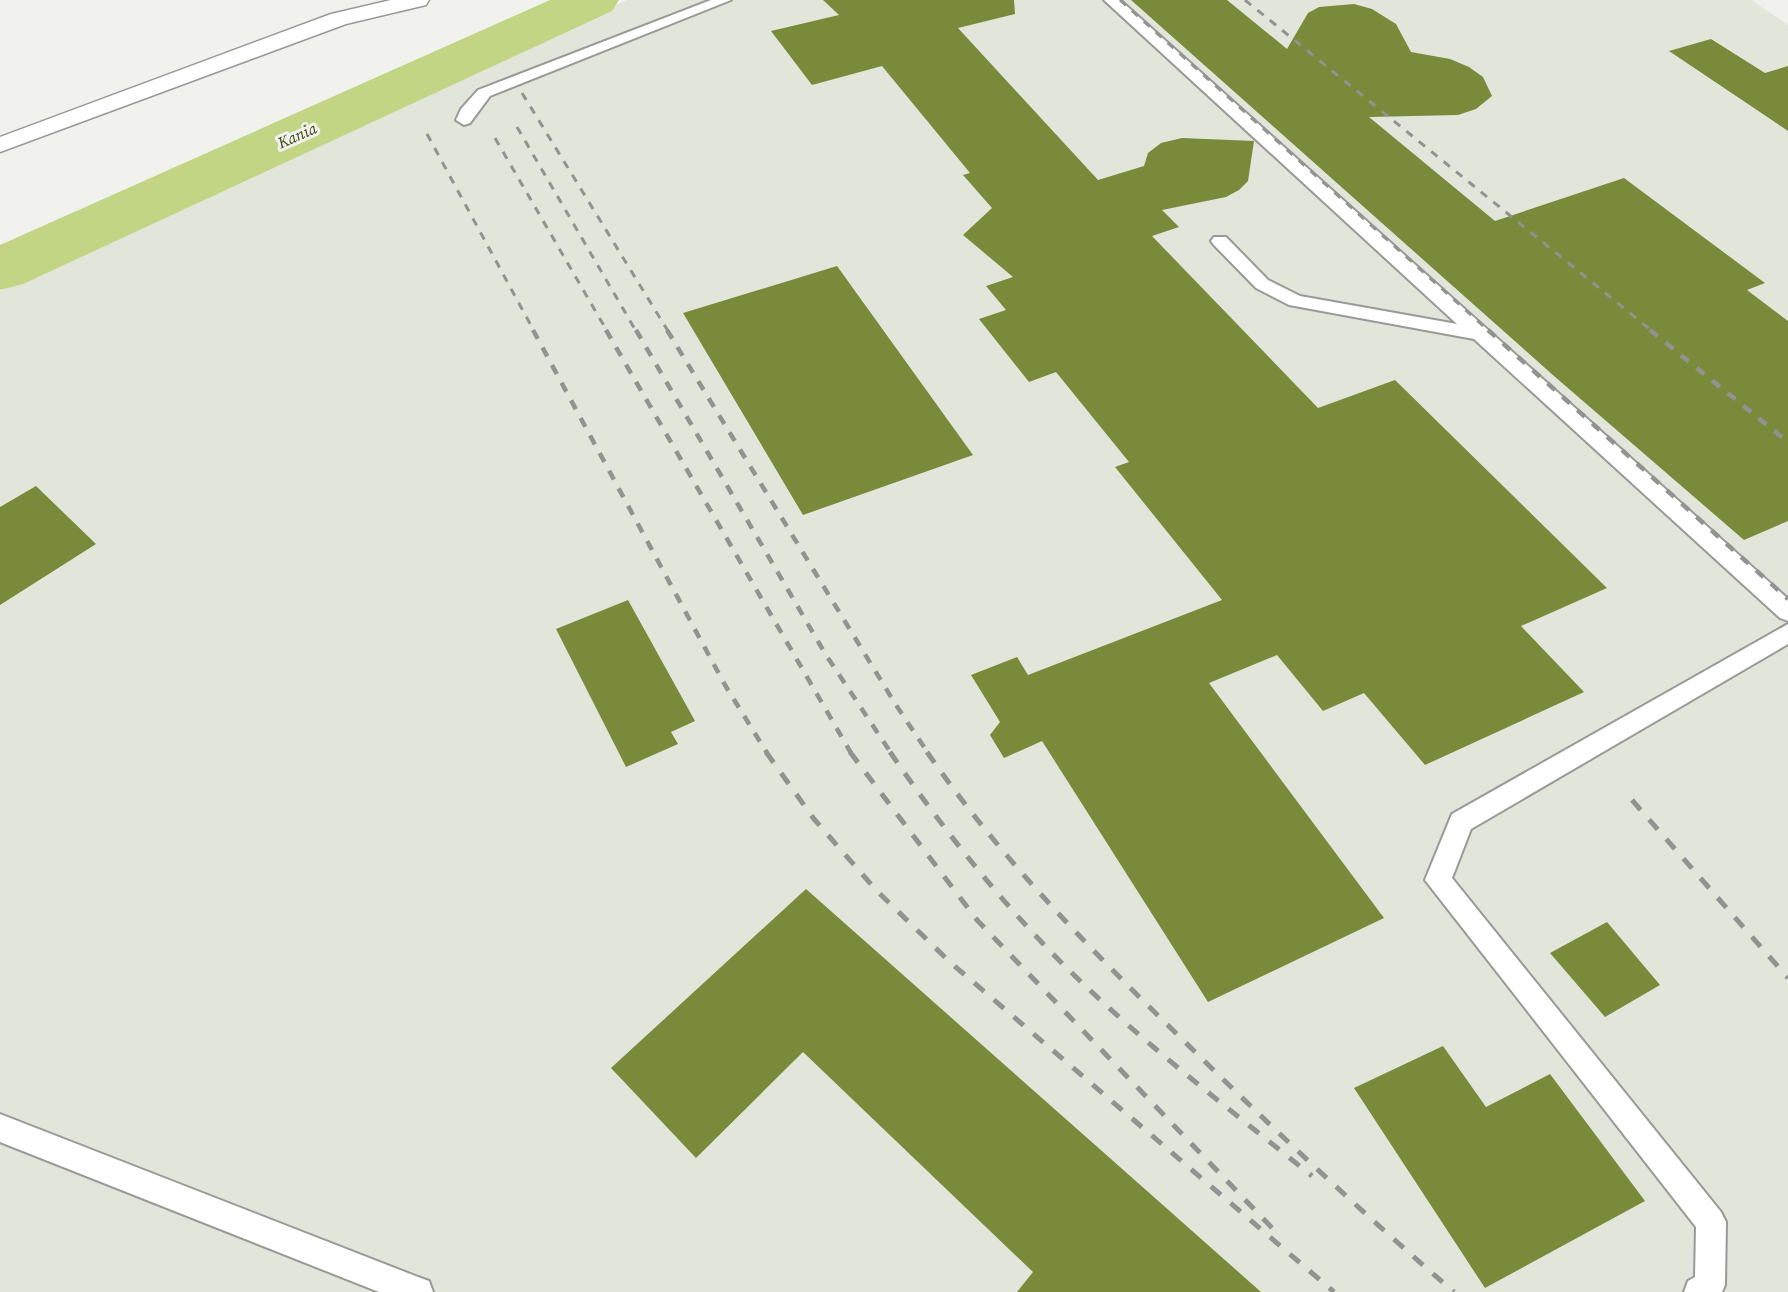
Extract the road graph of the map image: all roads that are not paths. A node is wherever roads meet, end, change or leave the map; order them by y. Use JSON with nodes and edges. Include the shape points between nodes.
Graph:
{"nodes":[{"id":1,"x":418,"y":0,"type":"edge"},
{"id":2,"x":724,"y":0,"type":"edge"},
{"id":3,"x":1111,"y":0,"type":"edge"},
{"id":4,"x":464,"y":120,"type":"dead end"},
{"id":5,"x":0,"y":145,"type":"edge"},
{"id":6,"x":1220,"y":242,"type":"dead end"},
{"id":7,"x":1481,"y":334,"type":"junction"},
{"id":8,"x":1788,"y":612,"type":"edge"},
{"id":9,"x":1788,"y":633,"type":"edge"},
{"id":10,"x":0,"y":1128,"type":"edge"},
{"id":11,"x":418,"y":1292,"type":"edge"},
{"id":12,"x":1699,"y":1292,"type":"edge"}],
"edges":[{"from":1,"to":5,"type":"street","via":[[339,19]]},
{"from":2,"to":4,"type":"lane","via":[[484,93]]},
{"from":3,"to":7,"type":"lane"},
{"from":6,"to":7,"type":"lane","via":[[1262,284],[1295,302]]},
{"from":7,"to":8,"type":"lane"},
{"from":9,"to":12,"type":"lane","via":[[1461,822],[1438,880],[1711,1222],[1710,1284]]},
{"from":10,"to":11,"type":"lane"}]}
